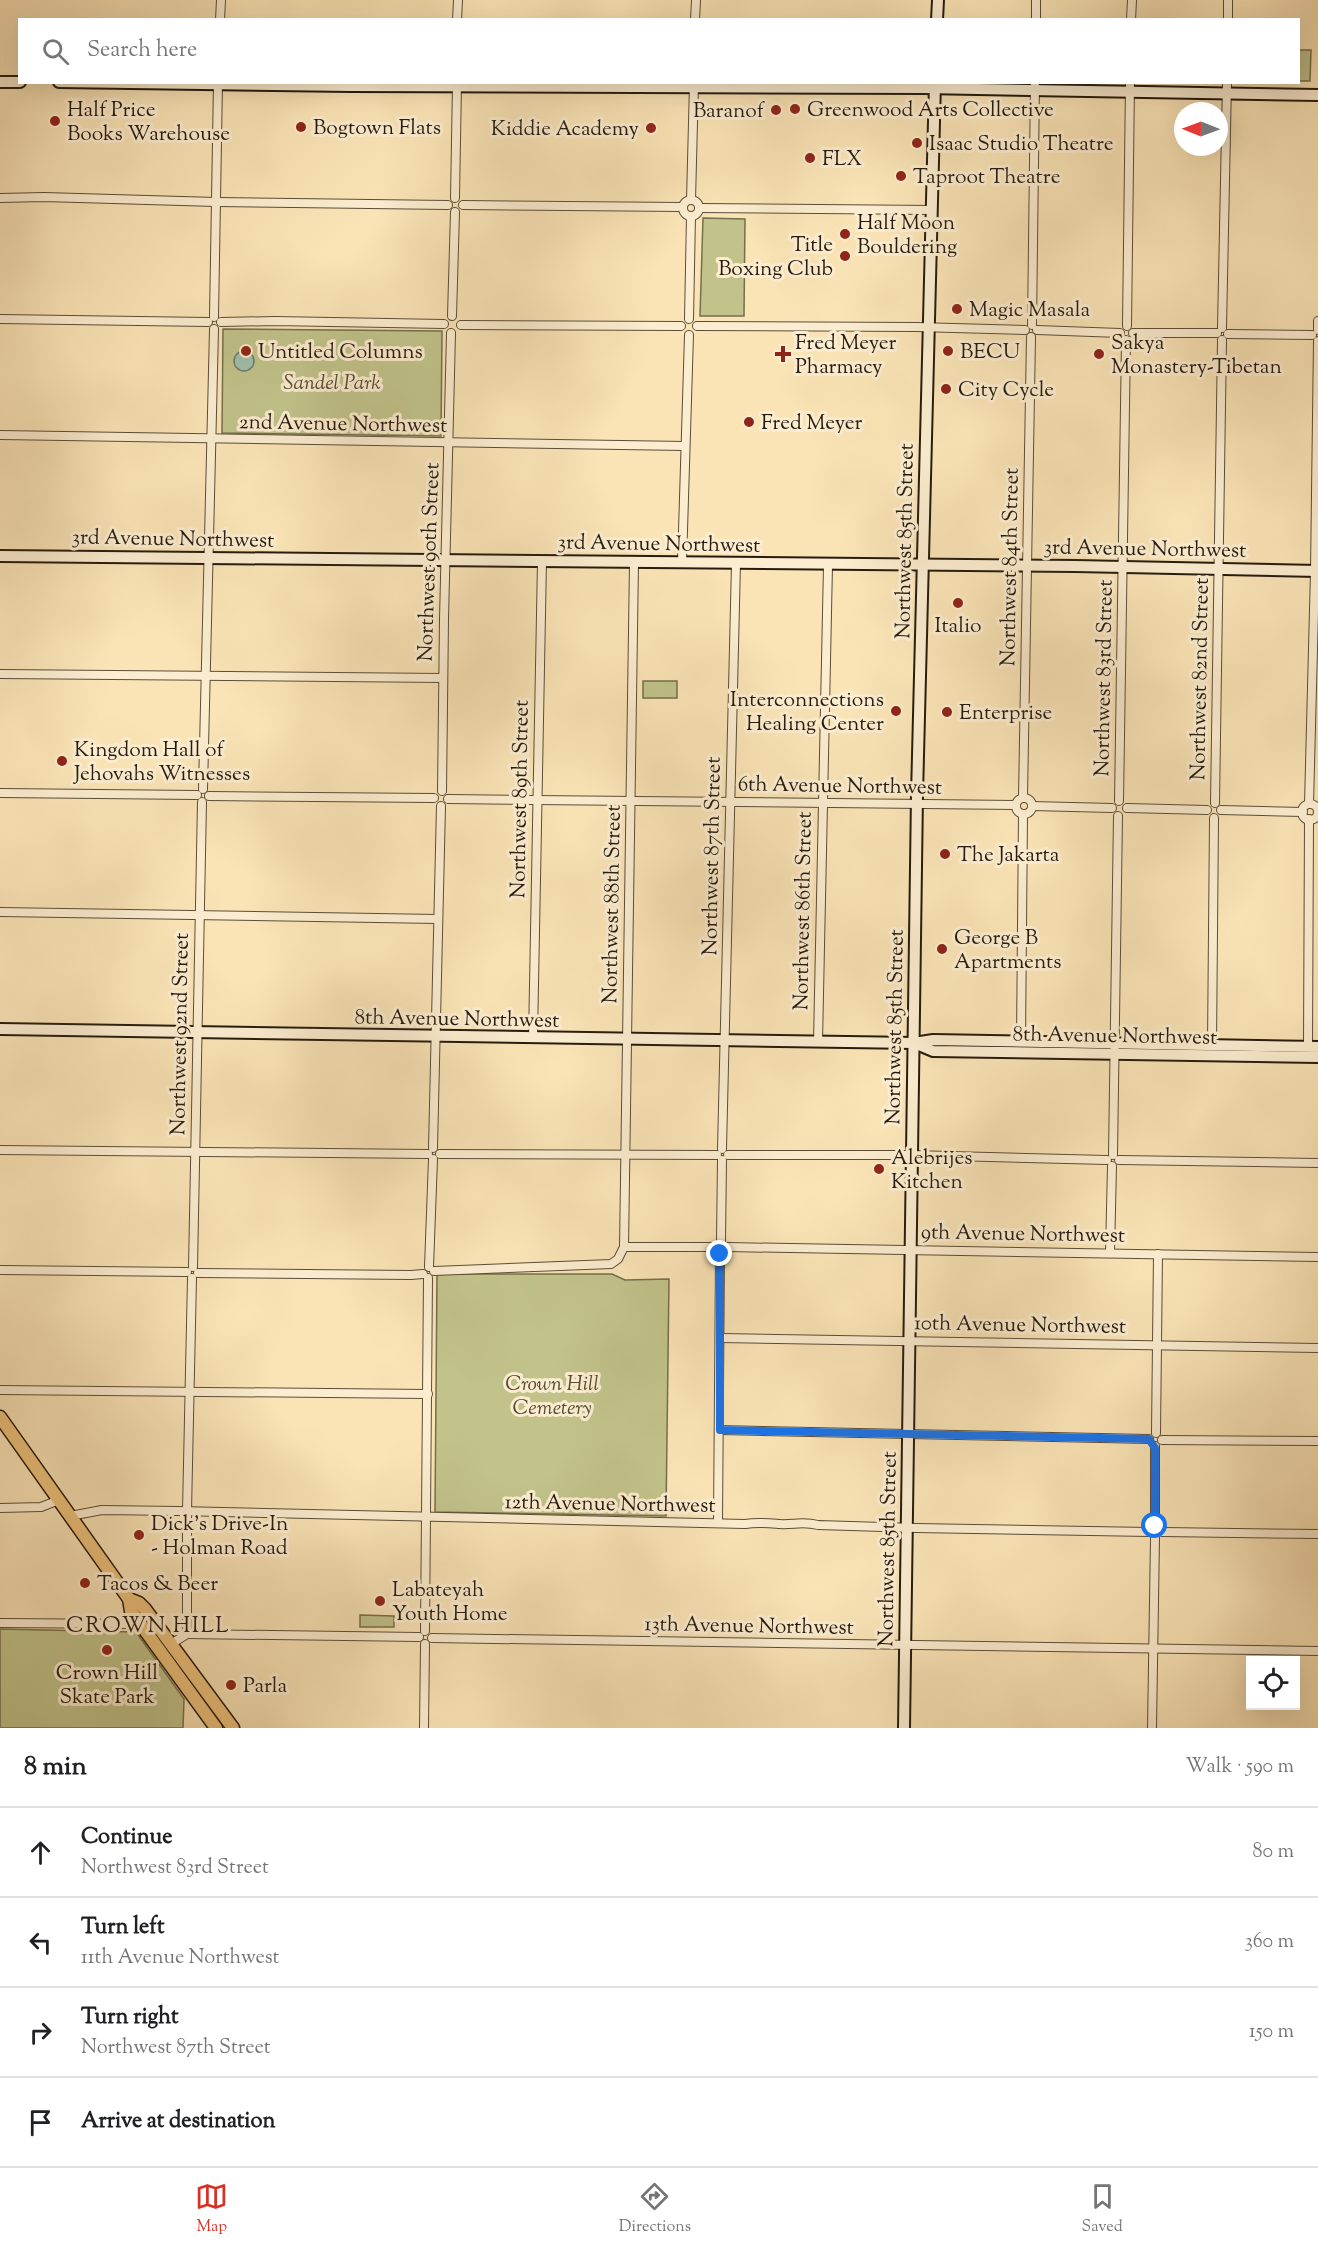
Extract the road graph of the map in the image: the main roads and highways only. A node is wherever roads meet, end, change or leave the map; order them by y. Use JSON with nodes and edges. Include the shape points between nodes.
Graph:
{"nodes":[{"id":1,"x":938,"y":0,"type":"edge"},
{"id":2,"x":937,"y":18,"type":"edge"},
{"id":3,"x":0,"y":82,"type":"edge"},
{"id":4,"x":18,"y":82,"type":"edge"},
{"id":5,"x":218,"y":84,"type":"edge"},
{"id":6,"x":457,"y":84,"type":"edge"},
{"id":7,"x":694,"y":85,"type":"edge"},
{"id":8,"x":935,"y":86,"type":"edge"},
{"id":9,"x":1034,"y":87,"type":"edge"},
{"id":10,"x":1130,"y":88,"type":"edge"},
{"id":11,"x":1318,"y":95,"type":"edge"},
{"id":12,"x":0,"y":555,"type":"edge"},
{"id":13,"x":923,"y":566,"type":"junction"},
{"id":14,"x":1317,"y":571,"type":"edge"},
{"id":15,"x":0,"y":1029,"type":"edge"},
{"id":16,"x":914,"y":1043,"type":"junction"},
{"id":17,"x":1313,"y":1047,"type":"edge"},
{"id":18,"x":1115,"y":1049,"type":"junction"},
{"id":19,"x":1318,"y":1058,"type":"edge"},
{"id":20,"x":0,"y":1417,"type":"edge"},
{"id":21,"x":129,"y":1599,"type":"junction"},
{"id":22,"x":216,"y":1728,"type":"edge"},
{"id":23,"x":233,"y":1728,"type":"edge"},
{"id":24,"x":904,"y":1728,"type":"edge"}],
"edges":[{"from":1,"to":2,"type":"main road"},
{"from":3,"to":4,"type":"main road"},
{"from":5,"to":6,"type":"main road"},
{"from":6,"to":7,"type":"main road"},
{"from":7,"to":8,"type":"main road"},
{"from":8,"to":9,"type":"main road"},
{"from":8,"to":13,"type":"main road","name":"Northwest 85th Street"},
{"from":9,"to":10,"type":"main road"},
{"from":10,"to":11,"type":"main road","via":[[1227,95]]},
{"from":12,"to":13,"type":"main road","name":"3rd Avenue Northwest"},
{"from":13,"to":14,"type":"main road","name":"3rd Avenue Northwest"},
{"from":13,"to":16,"type":"main road","name":"Northwest 85th Street"},
{"from":15,"to":16,"type":"main road","name":"8th Avenue Northwest"},
{"from":16,"to":18,"type":"main road","name":"8th Avenue Northwest","via":[[1021,1042]]},
{"from":16,"to":18,"type":"main road","name":"8th Avenue Northwest","via":[[933,1052]]},
{"from":16,"to":24,"type":"main road","name":"Northwest 85th Street"},
{"from":17,"to":18,"type":"main road","name":"8th Avenue Northwest","via":[[1212,1045]]},
{"from":18,"to":19,"type":"main road","name":"8th Avenue Northwest"},
{"from":20,"to":21,"type":"main road"},
{"from":21,"to":22,"type":"main road","via":[[137,1621]]},
{"from":21,"to":23,"type":"main road","via":[[141,1605]]}]}
